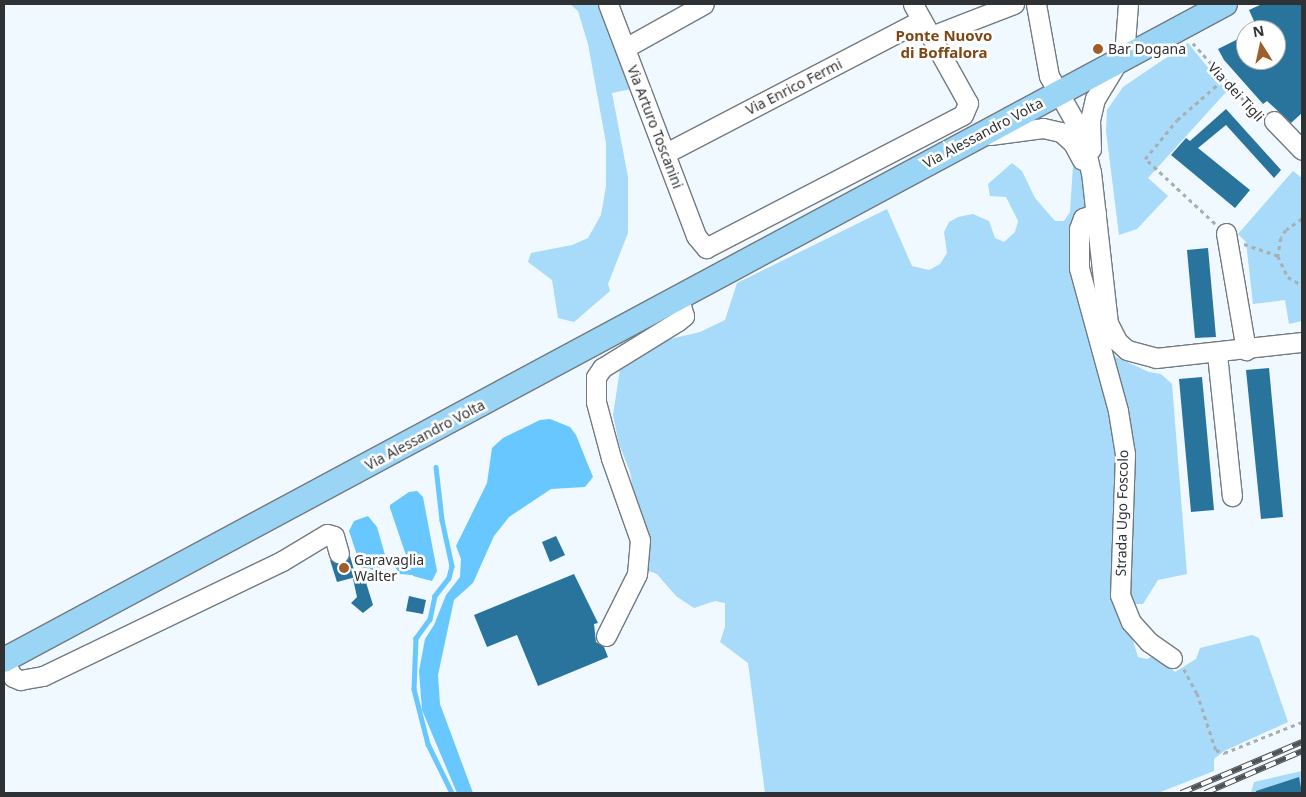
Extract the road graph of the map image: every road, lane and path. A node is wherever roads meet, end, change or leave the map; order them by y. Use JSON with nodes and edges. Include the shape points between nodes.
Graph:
{"nodes":[{"id":1,"x":608,"y":4,"type":"edge"},
{"id":2,"x":704,"y":4,"type":"edge"},
{"id":3,"x":1014,"y":4,"type":"edge"},
{"id":4,"x":1036,"y":4,"type":"edge"},
{"id":5,"x":1128,"y":4,"type":"edge"},
{"id":6,"x":1225,"y":4,"type":"edge"},
{"id":7,"x":922,"y":20,"type":"edge"},
{"id":8,"x":1179,"y":28,"type":"junction"},
{"id":9,"x":625,"y":48,"type":"junction"},
{"id":10,"x":1122,"y":57,"type":"junction"},
{"id":11,"x":1224,"y":80,"type":"junction"},
{"id":12,"x":1058,"y":93,"type":"junction"},
{"id":13,"x":1269,"y":121,"type":"joint"},
{"id":14,"x":1061,"y":132,"type":"junction"},
{"id":15,"x":963,"y":144,"type":"junction"},
{"id":16,"x":1300,"y":144,"type":"edge"},
{"id":17,"x":666,"y":153,"type":"junction"},
{"id":18,"x":1091,"y":172,"type":"junction"},
{"id":19,"x":831,"y":184,"type":"junction"},
{"id":20,"x":845,"y":208,"type":"junction"},
{"id":21,"x":1096,"y":213,"type":"junction"},
{"id":22,"x":1302,"y":219,"type":"edge"},
{"id":23,"x":1226,"y":233,"type":"junction"},
{"id":24,"x":706,"y":248,"type":"joint"},
{"id":25,"x":1278,"y":256,"type":"junction"},
{"id":26,"x":1302,"y":285,"type":"edge"},
{"id":27,"x":679,"y":299,"type":"junction"},
{"id":28,"x":1302,"y":342,"type":"edge"},
{"id":29,"x":1246,"y":350,"type":"junction"},
{"id":30,"x":1217,"y":354,"type":"junction"},
{"id":31,"x":1232,"y":496,"type":"dead end"},
{"id":32,"x":339,"y":553,"type":"dead end"},
{"id":33,"x":606,"y":636,"type":"dead end"},
{"id":34,"x":1172,"y":658,"type":"joint"},
{"id":35,"x":4,"y":660,"type":"edge"},
{"id":36,"x":1302,"y":722,"type":"edge"}],
"edges":[{"from":1,"to":9,"type":"street","name":"Via Arturo Toscanini"},
{"from":2,"to":9,"type":"street"},
{"from":3,"to":7,"type":"street","name":"Via Enrico Fermi"},
{"from":4,"to":12,"type":"street","via":[[1049,76]]},
{"from":5,"to":10,"type":"street"},
{"from":6,"to":8,"type":"main road","name":"Via Alessandro Volta"},
{"from":7,"to":17,"type":"street","name":"Via Enrico Fermi"},
{"from":7,"to":19,"type":"street","name":"Via Alessandro Volta","via":[[968,103],[963,115]]},
{"from":8,"to":10,"type":"main road","name":"Via Alessandro Volta"},
{"from":8,"to":11,"type":"path","name":"Via dei Tigli"},
{"from":9,"to":17,"type":"street","name":"Via Arturo Toscanini"},
{"from":10,"to":12,"type":"main road","name":"Via Alessandro Volta"},
{"from":10,"to":18,"type":"street","via":[[1095,99],[1090,120]]},
{"from":11,"to":13,"type":"path","name":"Via dei Tigli"},
{"from":11,"to":23,"type":"path","via":[[1177,120],[1145,159]]},
{"from":12,"to":14,"type":"street","via":[[1057,117]]},
{"from":12,"to":15,"type":"main road","name":"Via Alessandro Volta"},
{"from":12,"to":18,"type":"street","via":[[1082,134]]},
{"from":13,"to":16,"type":"street","name":"Via dei Tigli"},
{"from":14,"to":15,"type":"street","via":[[1026,129],[996,133]]},
{"from":14,"to":18,"type":"street","via":[[1073,143]]},
{"from":15,"to":20,"type":"main road","name":"Via Alessandro Volta"},
{"from":17,"to":24,"type":"street","name":"Via Arturo Toscanini","via":[[696,236]]},
{"from":18,"to":21,"type":"street"},
{"from":19,"to":20,"type":"street"},
{"from":19,"to":24,"type":"street","name":"Via Alessandro Volta"},
{"from":20,"to":27,"type":"main road","name":"Via Alessandro Volta"},
{"from":21,"to":30,"type":"street","via":[[1108,323],[1117,340],[1127,350],[1143,356]]},
{"from":21,"to":34,"type":"street","name":"Strada Ugo Foscolo","via":[[1083,218],[1079,229],[1079,268],[1118,412],[1124,454],[1120,595],[1131,622],[1149,642]]},
{"from":22,"to":25,"type":"path","via":[[1286,230],[1278,246]]},
{"from":23,"to":25,"type":"path"},
{"from":23,"to":29,"type":"street"},
{"from":25,"to":26,"type":"path","via":[[1288,277]]},
{"from":27,"to":33,"type":"street","via":[[684,316],[602,368],[596,377],[596,402],[640,548],[637,574]]},
{"from":27,"to":35,"type":"main road","name":"Via Alessandro Volta"},
{"from":28,"to":29,"type":"street"},
{"from":29,"to":30,"type":"street"},
{"from":30,"to":31,"type":"street"},
{"from":32,"to":35,"type":"street","via":[[334,536],[327,534],[273,565],[43,676],[20,680],[13,677]]},
{"from":34,"to":36,"type":"path","via":[[1184,669],[1196,692],[1216,750],[1224,754]]}]}
